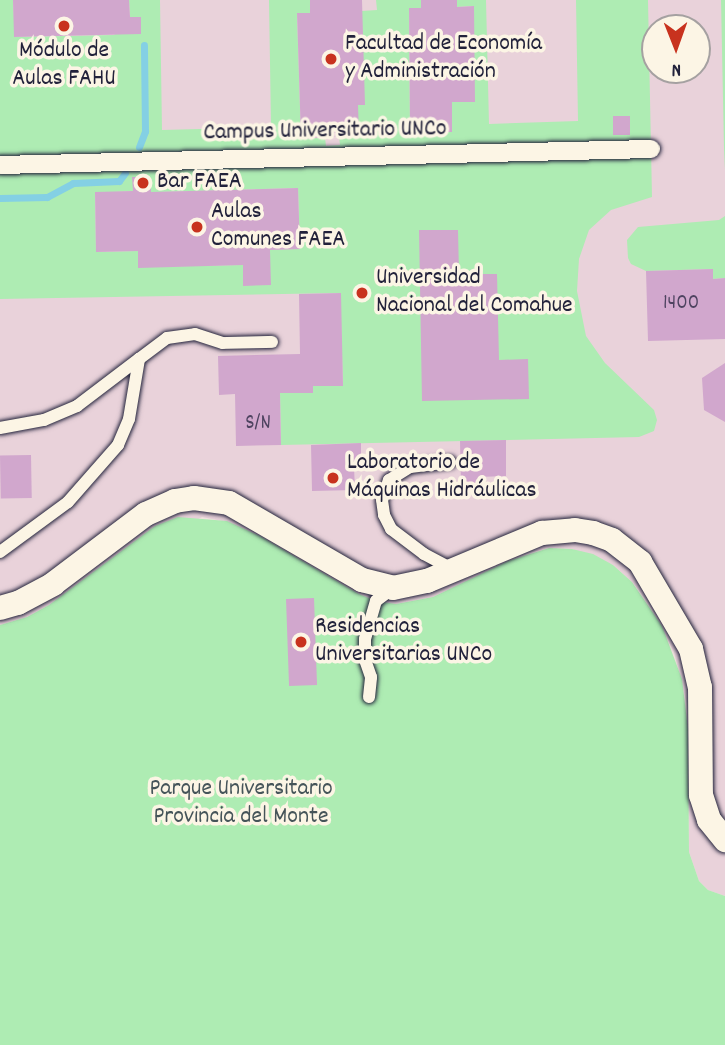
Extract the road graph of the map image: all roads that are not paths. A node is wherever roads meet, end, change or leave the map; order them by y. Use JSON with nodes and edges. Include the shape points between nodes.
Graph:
{"nodes":[{"id":1,"x":651,"y":149,"type":"dead end"},
{"id":2,"x":0,"y":165,"type":"edge"},
{"id":3,"x":272,"y":342,"type":"dead end"},
{"id":4,"x":139,"y":359,"type":"junction"},
{"id":5,"x":0,"y":428,"type":"edge"},
{"id":6,"x":450,"y":462,"type":"dead end"},
{"id":7,"x":0,"y":552,"type":"edge"},
{"id":8,"x":453,"y":569,"type":"junction"},
{"id":9,"x":393,"y":588,"type":"junction"},
{"id":10,"x":0,"y":608,"type":"edge"},
{"id":11,"x":369,"y":697,"type":"dead end"},
{"id":12,"x":725,"y":840,"type":"edge"}],
"edges":[{"from":1,"to":2,"type":"street","name":"Campus Universitario UNCo"},
{"from":3,"to":4,"type":"lane","via":[[223,343],[195,334],[167,338]]},
{"from":4,"to":5,"type":"lane","via":[[77,406],[44,421]]},
{"from":4,"to":7,"type":"lane","via":[[129,419],[118,445],[68,502]]},
{"from":6,"to":8,"type":"lane","via":[[410,467],[389,481],[382,500],[391,529]]},
{"from":8,"to":9,"type":"street","via":[[418,584]]},
{"from":8,"to":12,"type":"street","via":[[524,539],[575,530],[612,540],[640,562],[682,631],[697,669],[702,709],[701,795],[709,820]]},
{"from":9,"to":10,"type":"street","via":[[362,580],[237,506],[194,498],[175,500],[146,514],[62,578],[27,599]]},
{"from":9,"to":11,"type":"lane","via":[[376,601],[365,639]]}]}
